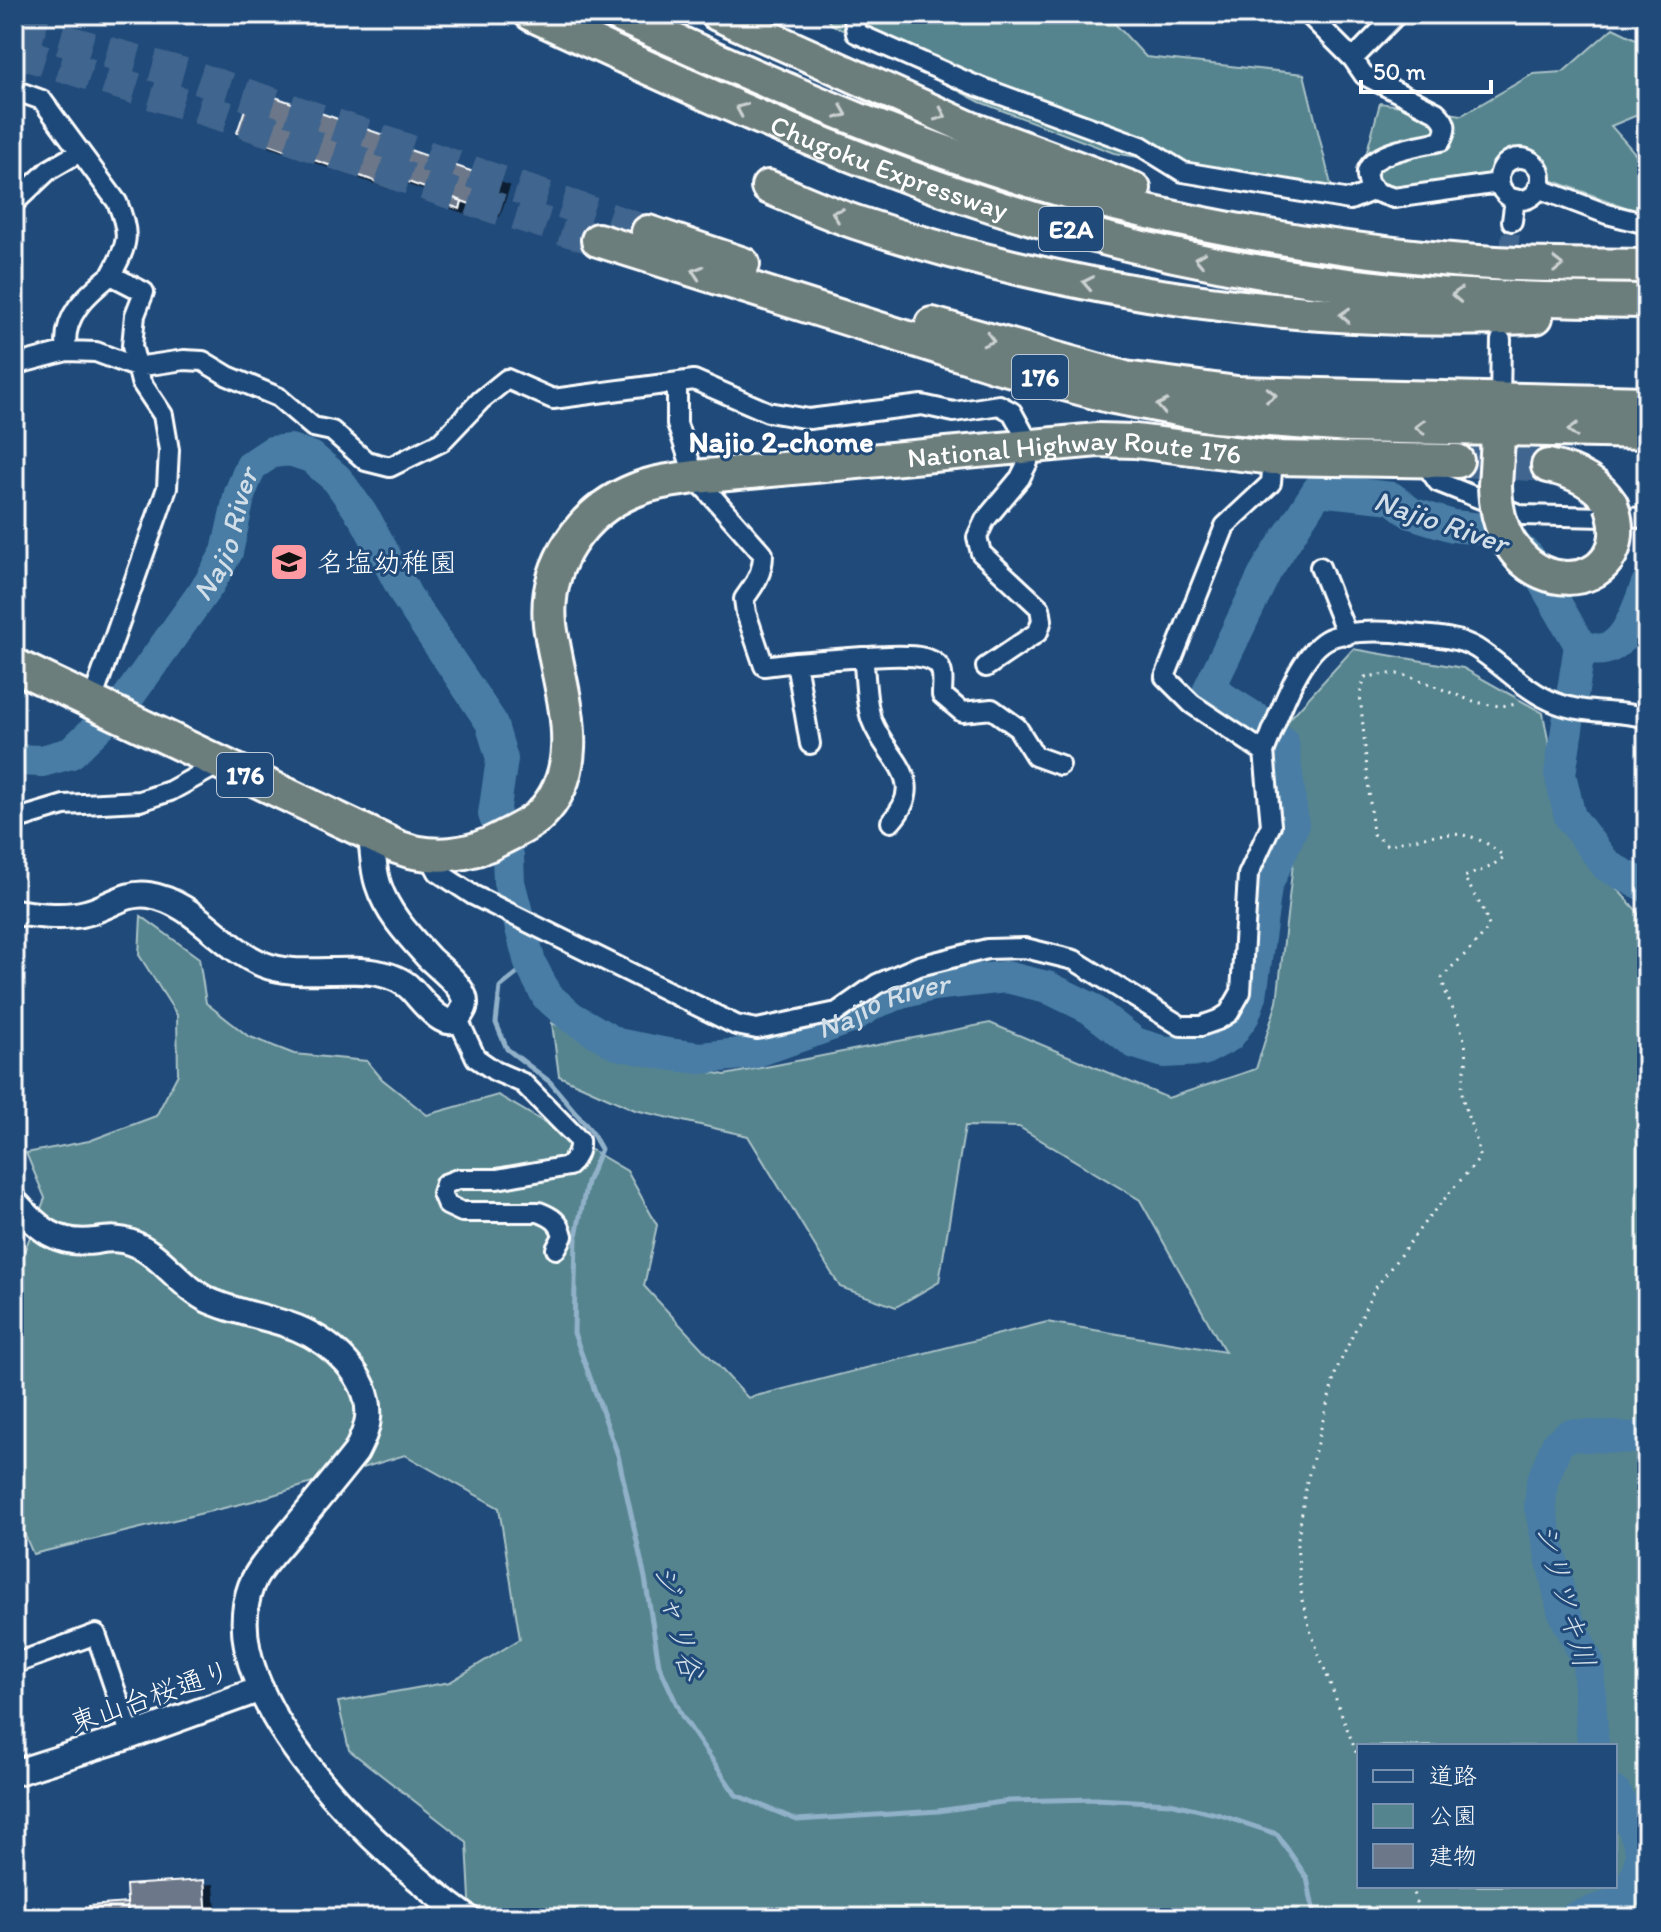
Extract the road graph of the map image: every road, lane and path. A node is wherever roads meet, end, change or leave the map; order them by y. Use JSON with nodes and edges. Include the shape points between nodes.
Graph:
{"nodes":[{"id":1,"x":531,"y":14,"type":"edge"},
{"id":2,"x":616,"y":14,"type":"edge"},
{"id":3,"x":717,"y":14,"type":"edge"},
{"id":4,"x":853,"y":14,"type":"edge"},
{"id":5,"x":1308,"y":14,"type":"edge"},
{"id":6,"x":1397,"y":14,"type":"edge"},
{"id":7,"x":1353,"y":59,"type":"junction"},
{"id":8,"x":14,"y":90,"type":"edge"},
{"id":9,"x":80,"y":152,"type":"junction"},
{"id":10,"x":1499,"y":183,"type":"junction"},
{"id":11,"x":768,"y":187,"type":"dead end"},
{"id":12,"x":1538,"y":188,"type":"junction"},
{"id":13,"x":1375,"y":190,"type":"junction"},
{"id":14,"x":1515,"y":199,"type":"junction"},
{"id":15,"x":14,"y":203,"type":"edge"},
{"id":16,"x":1512,"y":221,"type":"tunnel mouth"},
{"id":17,"x":1647,"y":224,"type":"edge"},
{"id":18,"x":648,"y":232,"type":"tunnel mouth"},
{"id":19,"x":598,"y":240,"type":"tunnel mouth"},
{"id":20,"x":1329,"y":246,"type":"junction"},
{"id":21,"x":1647,"y":266,"type":"edge"},
{"id":22,"x":111,"y":275,"type":"junction"},
{"id":23,"x":1647,"y":301,"type":"edge"},
{"id":24,"x":1647,"y":311,"type":"edge"},
{"id":25,"x":1501,"y":340,"type":"dead end"},
{"id":26,"x":67,"y":351,"type":"junction"},
{"id":27,"x":14,"y":365,"type":"edge"},
{"id":28,"x":136,"y":367,"type":"junction"},
{"id":29,"x":677,"y":383,"type":"junction"},
{"id":30,"x":1647,"y":403,"type":"edge"},
{"id":31,"x":1499,"y":414,"type":"junction"},
{"id":32,"x":1647,"y":432,"type":"edge"},
{"id":33,"x":1030,"y":445,"type":"junction"},
{"id":34,"x":1273,"y":458,"type":"junction"},
{"id":35,"x":1457,"y":461,"type":"tunnel mouth"},
{"id":36,"x":1424,"y":462,"type":"junction"},
{"id":37,"x":1548,"y":466,"type":"tunnel mouth"},
{"id":38,"x":695,"y":477,"type":"junction"},
{"id":39,"x":1647,"y":518,"type":"edge"},
{"id":40,"x":1320,"y":567,"type":"dead end"},
{"id":41,"x":1347,"y":635,"type":"junction"},
{"id":42,"x":863,"y":657,"type":"junction"},
{"id":43,"x":796,"y":662,"type":"junction"},
{"id":44,"x":14,"y":665,"type":"edge"},
{"id":45,"x":986,"y":667,"type":"dead end"},
{"id":46,"x":1540,"y":695,"type":"junction"},
{"id":47,"x":102,"y":706,"type":"junction"},
{"id":48,"x":1647,"y":718,"type":"edge"},
{"id":49,"x":810,"y":744,"type":"dead end"},
{"id":50,"x":1264,"y":752,"type":"junction"},
{"id":51,"x":221,"y":763,"type":"junction"},
{"id":52,"x":1060,"y":765,"type":"dead end"},
{"id":53,"x":14,"y":820,"type":"edge"},
{"id":54,"x":891,"y":822,"type":"dead end"},
{"id":55,"x":371,"y":836,"type":"junction"},
{"id":56,"x":429,"y":855,"type":"junction"},
{"id":57,"x":14,"y":912,"type":"edge"},
{"id":58,"x":457,"y":1017,"type":"junction"},
{"id":59,"x":14,"y":1201,"type":"edge"},
{"id":60,"x":556,"y":1249,"type":"dead end"},
{"id":61,"x":14,"y":1664,"type":"edge"},
{"id":62,"x":261,"y":1689,"type":"junction"},
{"id":63,"x":131,"y":1736,"type":"junction"},
{"id":64,"x":1357,"y":1755,"type":"edge"},
{"id":65,"x":14,"y":1773,"type":"edge"},
{"id":66,"x":1412,"y":1888,"type":"edge"},
{"id":67,"x":468,"y":1918,"type":"edge"},
{"id":68,"x":1421,"y":1918,"type":"edge"}],
"edges":[{"from":23,"to":1,"type":"highway","name":"Chugoku Expressway","number":"E2A","one_way":true,"via":[[1450,295],[1320,281],[1100,237],[889,171]]},
{"from":2,"to":20,"type":"highway","name":"Chugoku Expressway","number":"E2A","one_way":true,"via":[[808,100],[1008,173],[1106,202]]},
{"from":3,"to":20,"type":"highway","one_way":true,"via":[[970,128],[1080,170],[1220,217]]},
{"from":4,"to":13,"type":"street","via":[[856,33],[972,84],[1141,146],[1183,172],[1350,200]]},
{"from":5,"to":7,"type":"street"},
{"from":6,"to":7,"type":"street"},
{"from":7,"to":13,"type":"street","via":[[1364,75],[1446,121],[1441,141],[1373,162],[1367,172]]},
{"from":8,"to":9,"type":"street","via":[[42,100]]},
{"from":9,"to":15,"type":"street","via":[[49,170]]},
{"from":9,"to":22,"type":"street","via":[[125,221],[126,248]]},
{"from":10,"to":12,"type":"street","via":[[1505,164],[1524,158],[1539,171]]},
{"from":10,"to":13,"type":"street","via":[[1394,198]]},
{"from":10,"to":14,"type":"street"},
{"from":24,"to":11,"type":"highway","one_way":true,"via":[[1410,319],[1148,294],[948,249],[857,222]]},
{"from":12,"to":14,"type":"street","via":[[1526,199]]},
{"from":12,"to":17,"type":"street"},
{"from":14,"to":16,"type":"street"},
{"from":18,"to":31,"type":"highway","name":"National Highway Route 176","number":"176","one_way":true,"via":[[888,312],[1125,378],[1237,393],[1353,398]]},
{"from":31,"to":19,"type":"highway","name":"National Highway Route 176","number":"176","one_way":true,"via":[[1350,426],[1214,416],[1109,396],[997,366]]},
{"from":20,"to":21,"type":"highway","name":"Chugoku Expressway","number":"E2A","one_way":true,"via":[[1443,259]]},
{"from":22,"to":26,"type":"street","via":[[73,314],[65,328]]},
{"from":22,"to":28,"type":"street","via":[[144,292],[135,315]]},
{"from":25,"to":31,"type":"street"},
{"from":26,"to":27,"type":"street"},
{"from":26,"to":28,"type":"street","via":[[96,352]]},
{"from":28,"to":29,"type":"street","via":[[203,361],[278,397],[313,427],[332,431],[366,461],[390,467],[441,442],[507,379],[553,399]]},
{"from":28,"to":47,"type":"street","via":[[163,415],[169,450],[167,488]]},
{"from":29,"to":33,"type":"street","via":[[694,380],[768,412],[809,419],[922,405],[954,412],[999,405],[1012,412]]},
{"from":29,"to":38,"type":"street","via":[[677,424]]},
{"from":30,"to":31,"type":"highway","name":"National Highway Route 176","number":"176"},
{"from":32,"to":31,"type":"highway","name":"National Highway Route 176","number":"176","one_way":true},
{"from":31,"to":37,"type":"highway","bridge":true,"via":[[1498,517],[1514,550],[1533,569],[1563,580],[1582,577],[1604,561],[1617,532],[1611,504],[1586,480]]},
{"from":33,"to":34,"type":"highway","name":"National Highway Route 176","number":"176","via":[[1135,441]]},
{"from":33,"to":38,"type":"highway","name":"National Highway Route 176","number":"176"},
{"from":33,"to":45,"type":"street","via":[[1020,478],[977,537],[981,553],[1040,608],[1042,620],[1038,632]]},
{"from":34,"to":36,"type":"highway","name":"National Highway Route 176","number":"176"},
{"from":34,"to":50,"type":"street","via":[[1271,483],[1225,526],[1165,677],[1192,704]]},
{"from":35,"to":36,"type":"highway","name":"National Highway Route 176","number":"176"},
{"from":36,"to":39,"type":"street","via":[[1438,482],[1521,515]]},
{"from":38,"to":43,"type":"street","via":[[763,554],[758,581],[744,599],[764,666]]},
{"from":38,"to":56,"type":"highway","name":"National Highway Route 176","number":"176","via":[[651,484],[604,505],[563,553],[549,610],[569,723],[558,789],[539,816],[486,847]]},
{"from":40,"to":41,"type":"street"},
{"from":41,"to":46,"type":"street","via":[[1398,632],[1473,646]]},
{"from":41,"to":50,"type":"street","via":[[1326,640],[1305,661]]},
{"from":42,"to":43,"type":"street"},
{"from":42,"to":52,"type":"street","via":[[925,657],[939,665],[942,695],[962,712],[992,709],[1017,727],[1035,756]]},
{"from":42,"to":54,"type":"street","via":[[871,719],[906,775],[906,797]]},
{"from":43,"to":49,"type":"street"},
{"from":44,"to":47,"type":"highway","name":"National Highway Route 176","number":"176"},
{"from":46,"to":48,"type":"street","via":[[1559,705]]},
{"from":46,"to":64,"type":"path","via":[[1511,705],[1482,703],[1398,674],[1365,677],[1360,694],[1373,834],[1387,845],[1456,832],[1490,843],[1504,857],[1464,877],[1489,926],[1480,942],[1442,978],[1467,1053],[1460,1084],[1479,1159],[1374,1290],[1336,1371],[1304,1500],[1297,1545],[1302,1600]]},
{"from":47,"to":51,"type":"highway","name":"National Highway Route 176","number":"176"},
{"from":50,"to":56,"type":"street","via":[[1271,825],[1248,875],[1241,992],[1229,1013],[1201,1026],[1181,1026],[1074,960],[1025,948],[987,949],[919,966],[877,984],[837,1012],[757,1029],[736,1025],[473,895],[438,872]]},
{"from":51,"to":53,"type":"street","via":[[140,801],[64,805]]},
{"from":51,"to":55,"type":"highway","name":"National Highway Route 176","number":"176"},
{"from":55,"to":56,"type":"highway","name":"National Highway Route 176","number":"176"},
{"from":55,"to":58,"type":"street","via":[[377,884],[390,911],[463,993],[465,1006]]},
{"from":57,"to":58,"type":"street","via":[[46,917],[86,913],[135,895],[156,896],[176,903],[263,965],[382,974],[408,985],[437,1018]]},
{"from":58,"to":60,"type":"street","via":[[476,1058],[523,1083],[580,1147],[569,1166],[445,1184],[447,1205],[462,1212],[550,1216],[563,1236]]},
{"from":59,"to":62,"type":"street","via":[[33,1223],[56,1237],[74,1243],[116,1238],[134,1243],[210,1301],[299,1329],[358,1376],[368,1418],[356,1452],[256,1575],[244,1607],[246,1649]]},
{"from":61,"to":63,"type":"street","via":[[96,1634]]},
{"from":62,"to":63,"type":"street","name":"東山台桜通り"},
{"from":62,"to":67,"type":"street","via":[[308,1766],[344,1810]]},
{"from":63,"to":65,"type":"street","name":"東山台桜通り"},
{"from":66,"to":68,"type":"path"}]}
